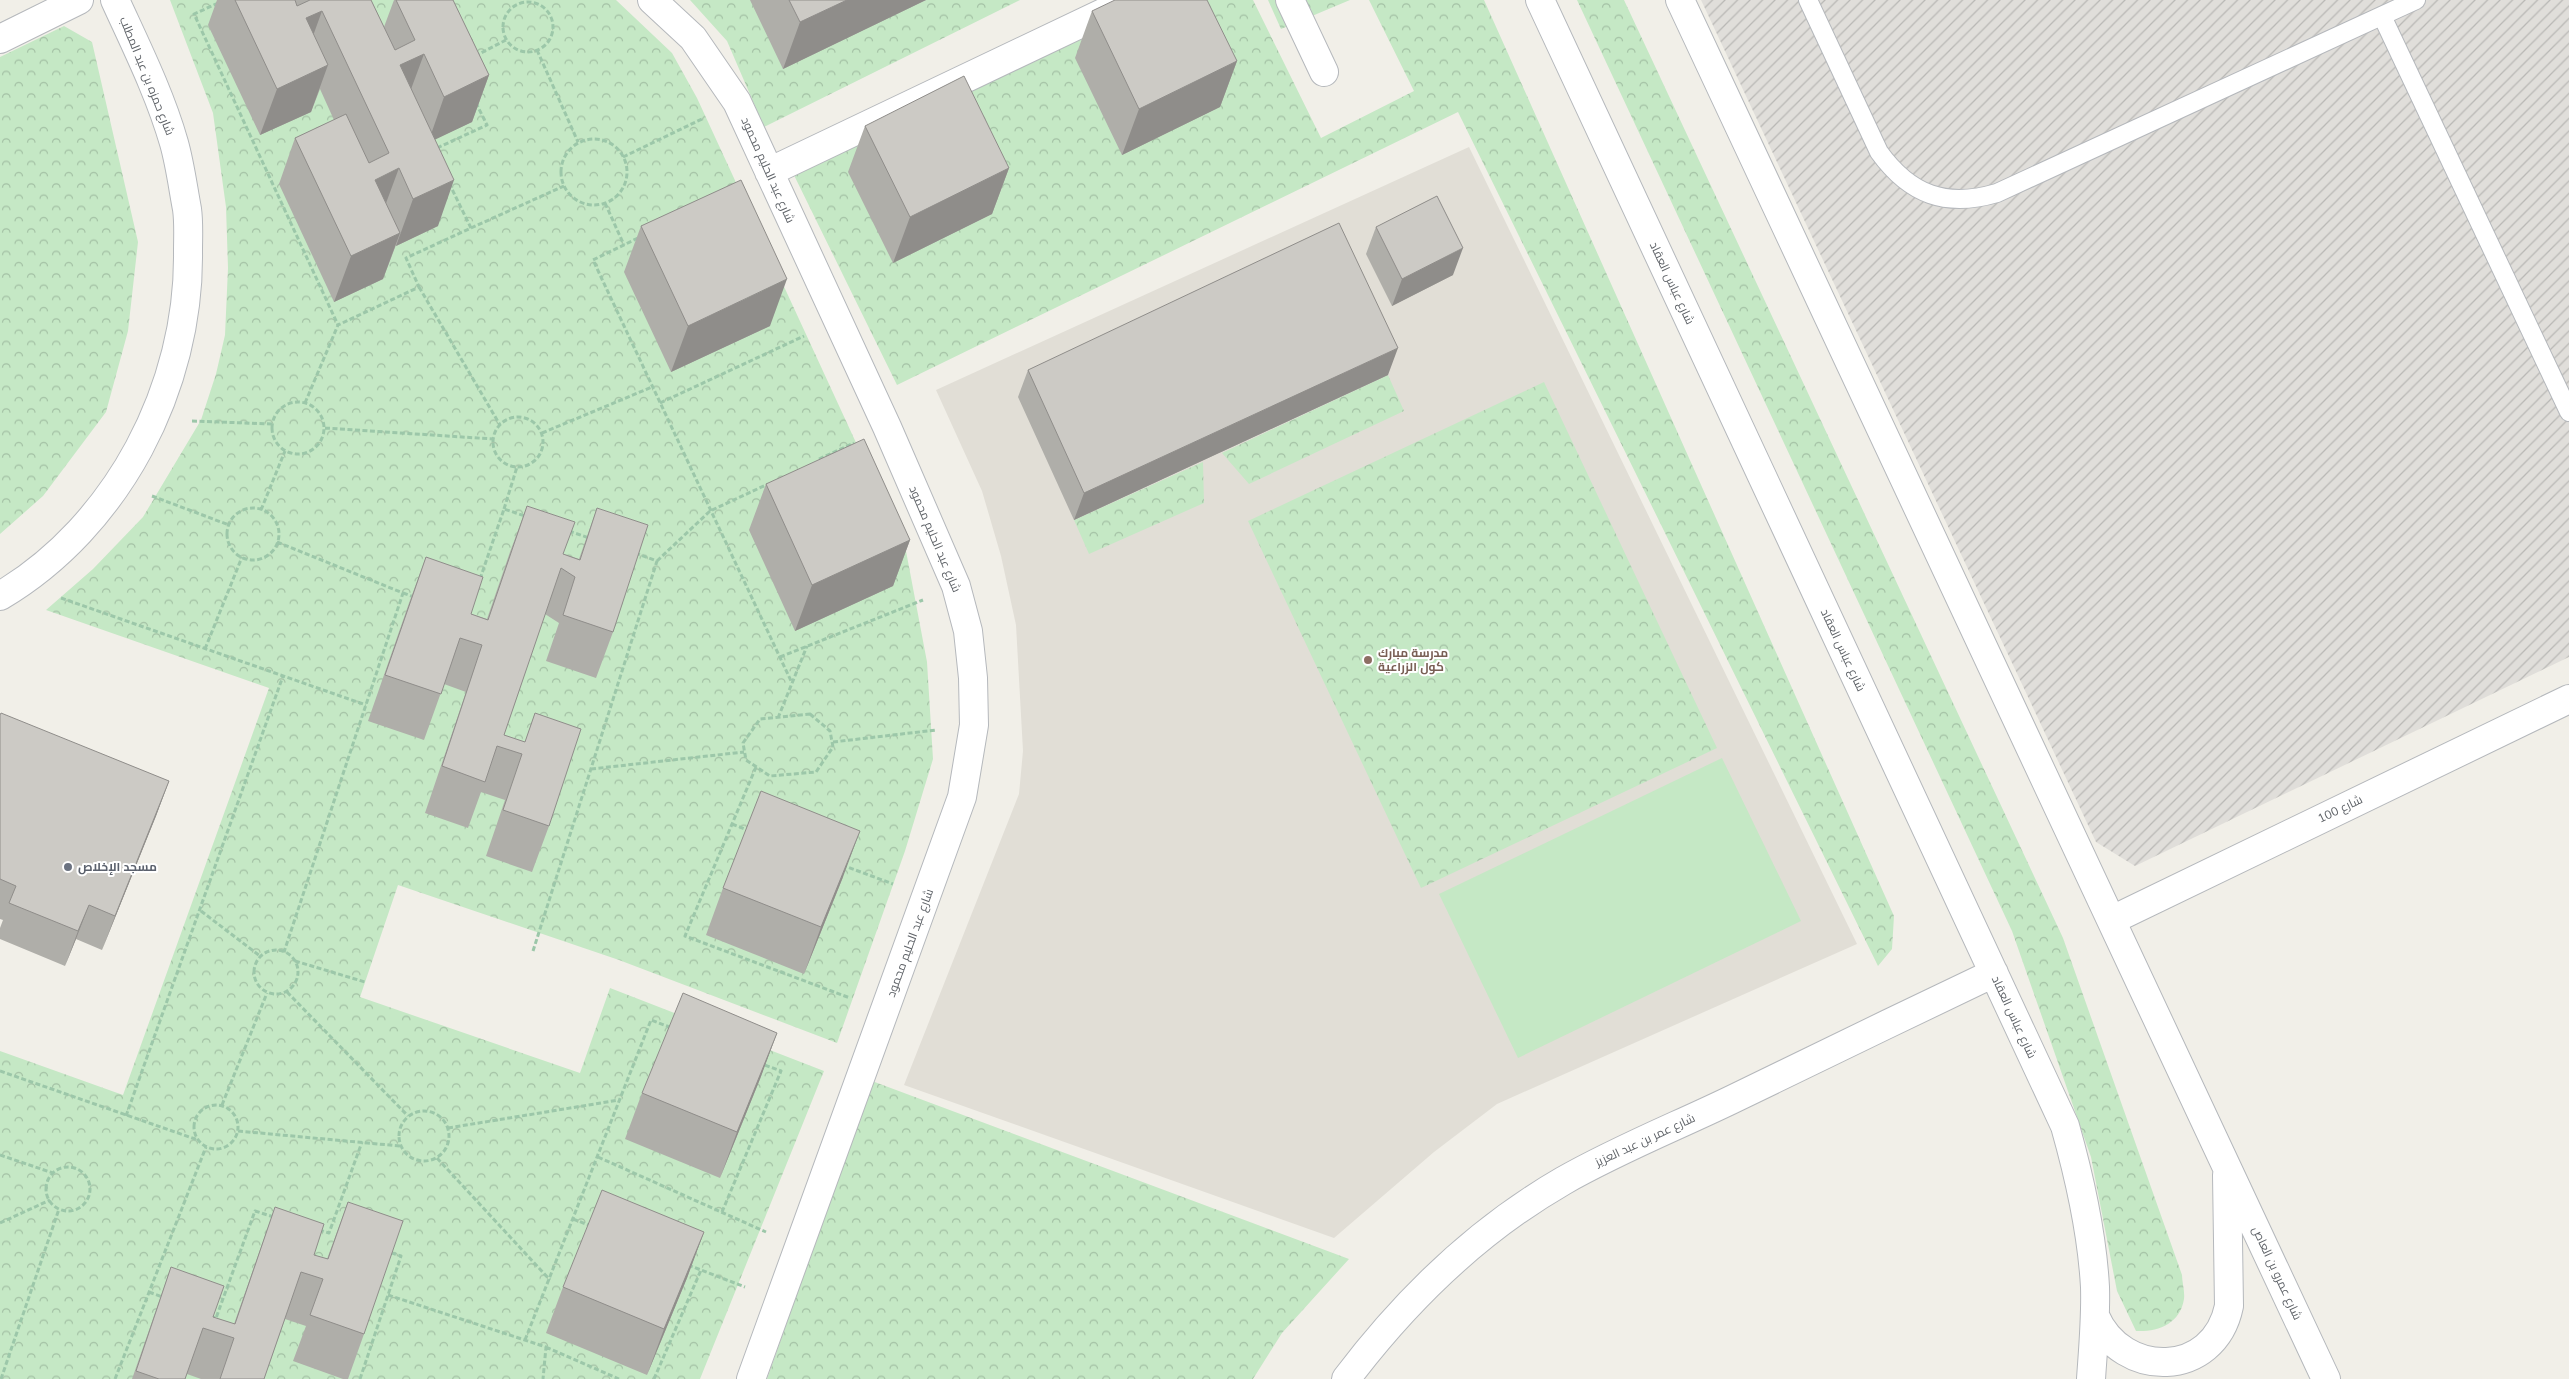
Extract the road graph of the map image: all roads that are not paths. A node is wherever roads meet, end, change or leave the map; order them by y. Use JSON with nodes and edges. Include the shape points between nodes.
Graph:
{"nodes":[{"id":1,"x":79,"y":0,"type":"edge"},
{"id":2,"x":115,"y":0,"type":"edge"},
{"id":3,"x":652,"y":0,"type":"edge"},
{"id":4,"x":1130,"y":0,"type":"edge"},
{"id":5,"x":1290,"y":0,"type":"edge"},
{"id":6,"x":1540,"y":0,"type":"edge"},
{"id":7,"x":1680,"y":0,"type":"edge"},
{"id":8,"x":1808,"y":0,"type":"edge"},
{"id":9,"x":2416,"y":0,"type":"edge"},
{"id":10,"x":2382,"y":16,"type":"junction"},
{"id":11,"x":0,"y":39,"type":"edge"},
{"id":12,"x":1324,"y":72,"type":"dead end"},
{"id":13,"x":769,"y":172,"type":"junction"},
{"id":14,"x":2569,"y":412,"type":"edge"},
{"id":15,"x":10,"y":590,"type":"edge"},
{"id":16,"x":2569,"y":699,"type":"edge"},
{"id":17,"x":2112,"y":920,"type":"junction"},
{"id":18,"x":1994,"y":973,"type":"junction"},
{"id":19,"x":2227,"y":1166,"type":"junction"},
{"id":20,"x":2095,"y":1314,"type":"junction"},
{"id":21,"x":751,"y":1379,"type":"edge"},
{"id":22,"x":1346,"y":1379,"type":"edge"},
{"id":23,"x":2091,"y":1379,"type":"edge"},
{"id":24,"x":2326,"y":1379,"type":"edge"}],
"edges":[{"from":1,"to":11,"type":"street"},
{"from":2,"to":15,"type":"street","name":"شارع حمزه بن عبد المطلب","via":[[174,143],[188,212],[189,283],[177,352],[154,419],[118,484],[90,520],[57,554]]},
{"from":3,"to":13,"type":"street","name":"شارع عبد الحليم محمود","via":[[693,38],[738,102]]},
{"from":4,"to":13,"type":"street"},
{"from":5,"to":12,"type":"street"},
{"from":6,"to":18,"type":"street","name":"شارع عباس العقاد"},
{"from":7,"to":17,"type":"street"},
{"from":8,"to":10,"type":"lane","via":[[1879,152],[1891,168],[1922,192],[1959,200],[1997,193]]},
{"from":9,"to":10,"type":"lane"},
{"from":10,"to":14,"type":"lane"},
{"from":13,"to":21,"type":"street","name":"شارع عبد الحليم محمود","via":[[956,586],[968,632],[974,678],[974,725],[962,797]]},
{"from":16,"to":17,"type":"street","name":"شارع 100"},
{"from":17,"to":19,"type":"street"},
{"from":18,"to":20,"type":"street","name":"شارع عباس العقاد","via":[[2065,1126],[2090,1232]]},
{"from":18,"to":22,"type":"street","name":"شارع عمر بن عبد العزيز","via":[[1618,1151],[1562,1181],[1508,1216],[1459,1256],[1414,1299]]},
{"from":19,"to":20,"type":"street","via":[[2229,1306],[2225,1325],[2204,1356],[2187,1366],[2167,1370],[2147,1369],[2128,1362],[2113,1350],[2101,1333]]},
{"from":19,"to":24,"type":"street","name":"شارع عمرو بن العاص"},
{"from":20,"to":23,"type":"street"}]}
